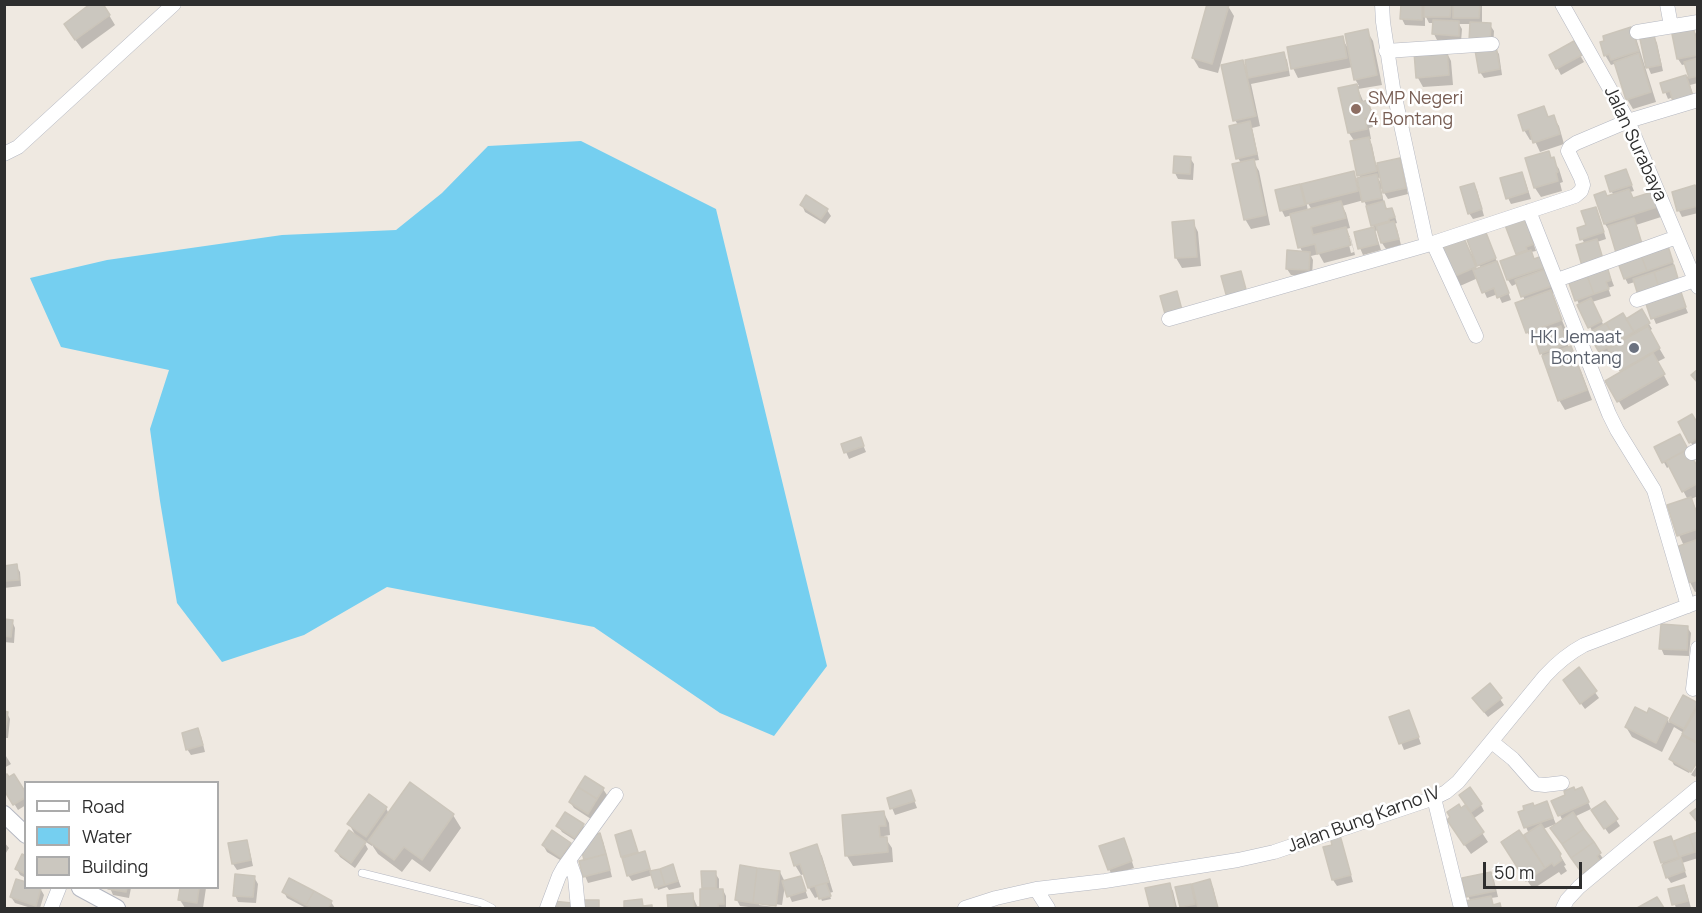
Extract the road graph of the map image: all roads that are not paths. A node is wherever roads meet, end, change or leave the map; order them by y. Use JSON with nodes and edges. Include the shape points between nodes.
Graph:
{"nodes":[{"id":1,"x":174,"y":4,"type":"edge"},
{"id":2,"x":1382,"y":4,"type":"edge"},
{"id":3,"x":1562,"y":4,"type":"edge"},
{"id":4,"x":1667,"y":4,"type":"edge"},
{"id":5,"x":1698,"y":22,"type":"edge"},
{"id":6,"x":1671,"y":26,"type":"junction"},
{"id":7,"x":1637,"y":32,"type":"dead end"},
{"id":8,"x":1492,"y":44,"type":"dead end"},
{"id":9,"x":1386,"y":51,"type":"junction"},
{"id":10,"x":1698,"y":100,"type":"edge"},
{"id":11,"x":1628,"y":121,"type":"junction"},
{"id":12,"x":4,"y":154,"type":"edge"},
{"id":13,"x":1529,"y":210,"type":"junction"},
{"id":14,"x":1677,"y":237,"type":"junction"},
{"id":15,"x":1430,"y":244,"type":"junction"},
{"id":16,"x":1557,"y":280,"type":"junction"},
{"id":17,"x":1697,"y":282,"type":"edge"},
{"id":18,"x":1637,"y":300,"type":"dead end"},
{"id":19,"x":1169,"y":319,"type":"dead end"},
{"id":20,"x":1476,"y":336,"type":"dead end"},
{"id":21,"x":1693,"y":604,"type":"edge"},
{"id":22,"x":1698,"y":648,"type":"edge"},
{"id":23,"x":1693,"y":689,"type":"dead end"},
{"id":24,"x":1492,"y":742,"type":"junction"},
{"id":25,"x":1562,"y":783,"type":"dead end"},
{"id":26,"x":1698,"y":788,"type":"edge"},
{"id":27,"x":616,"y":795,"type":"dead end"},
{"id":28,"x":1434,"y":798,"type":"junction"},
{"id":29,"x":4,"y":814,"type":"edge"},
{"id":30,"x":24,"y":833,"type":"edge"},
{"id":31,"x":569,"y":860,"type":"junction"},
{"id":32,"x":362,"y":873,"type":"dead end"},
{"id":33,"x":59,"y":889,"type":"edge"},
{"id":34,"x":82,"y":889,"type":"edge"},
{"id":35,"x":1036,"y":889,"type":"junction"},
{"id":36,"x":51,"y":909,"type":"edge"},
{"id":37,"x":117,"y":909,"type":"edge"},
{"id":38,"x":492,"y":909,"type":"edge"},
{"id":39,"x":547,"y":909,"type":"edge"},
{"id":40,"x":578,"y":909,"type":"edge"},
{"id":41,"x":965,"y":909,"type":"edge"},
{"id":42,"x":1048,"y":909,"type":"edge"},
{"id":43,"x":1461,"y":909,"type":"edge"},
{"id":44,"x":1563,"y":909,"type":"edge"}],
"edges":[{"from":1,"to":12,"type":"street","via":[[18,147]]},
{"from":2,"to":9,"type":"street"},
{"from":3,"to":11,"type":"street","name":"Jalan Surabaya"},
{"from":4,"to":6,"type":"street"},
{"from":5,"to":6,"type":"street"},
{"from":6,"to":7,"type":"street"},
{"from":8,"to":9,"type":"street"},
{"from":9,"to":15,"type":"street"},
{"from":10,"to":11,"type":"street"},
{"from":11,"to":13,"type":"street","via":[[1570,147],[1568,151],[1583,185],[1581,191]]},
{"from":11,"to":14,"type":"street","name":"Jalan Surabaya"},
{"from":13,"to":15,"type":"street"},
{"from":13,"to":16,"type":"street"},
{"from":14,"to":16,"type":"street"},
{"from":14,"to":17,"type":"street","name":"Jalan Surabaya"},
{"from":15,"to":19,"type":"street"},
{"from":15,"to":20,"type":"street"},
{"from":16,"to":21,"type":"street","via":[[1613,422],[1654,489]]},
{"from":17,"to":18,"type":"street"},
{"from":21,"to":24,"type":"street","name":"Jalan Bung Karno IV","via":[[1571,652],[1545,676]]},
{"from":22,"to":23,"type":"street"},
{"from":24,"to":25,"type":"street","via":[[1514,759],[1535,784]]},
{"from":24,"to":28,"type":"street","name":"Jalan Bung Karno IV","via":[[1458,782]]},
{"from":26,"to":44,"type":"street","via":[[1580,887]]},
{"from":27,"to":31,"type":"street"},
{"from":28,"to":35,"type":"street","name":"Jalan Bung Karno IV","via":[[1274,852]]},
{"from":28,"to":43,"type":"street"},
{"from":29,"to":30,"type":"street"},
{"from":31,"to":39,"type":"street"},
{"from":31,"to":40,"type":"street"},
{"from":32,"to":38,"type":"lane","via":[[482,903]]},
{"from":33,"to":36,"type":"street"},
{"from":34,"to":37,"type":"street"},
{"from":35,"to":41,"type":"street","name":"Jalan Bung Karno IV"},
{"from":35,"to":42,"type":"street"}]}
